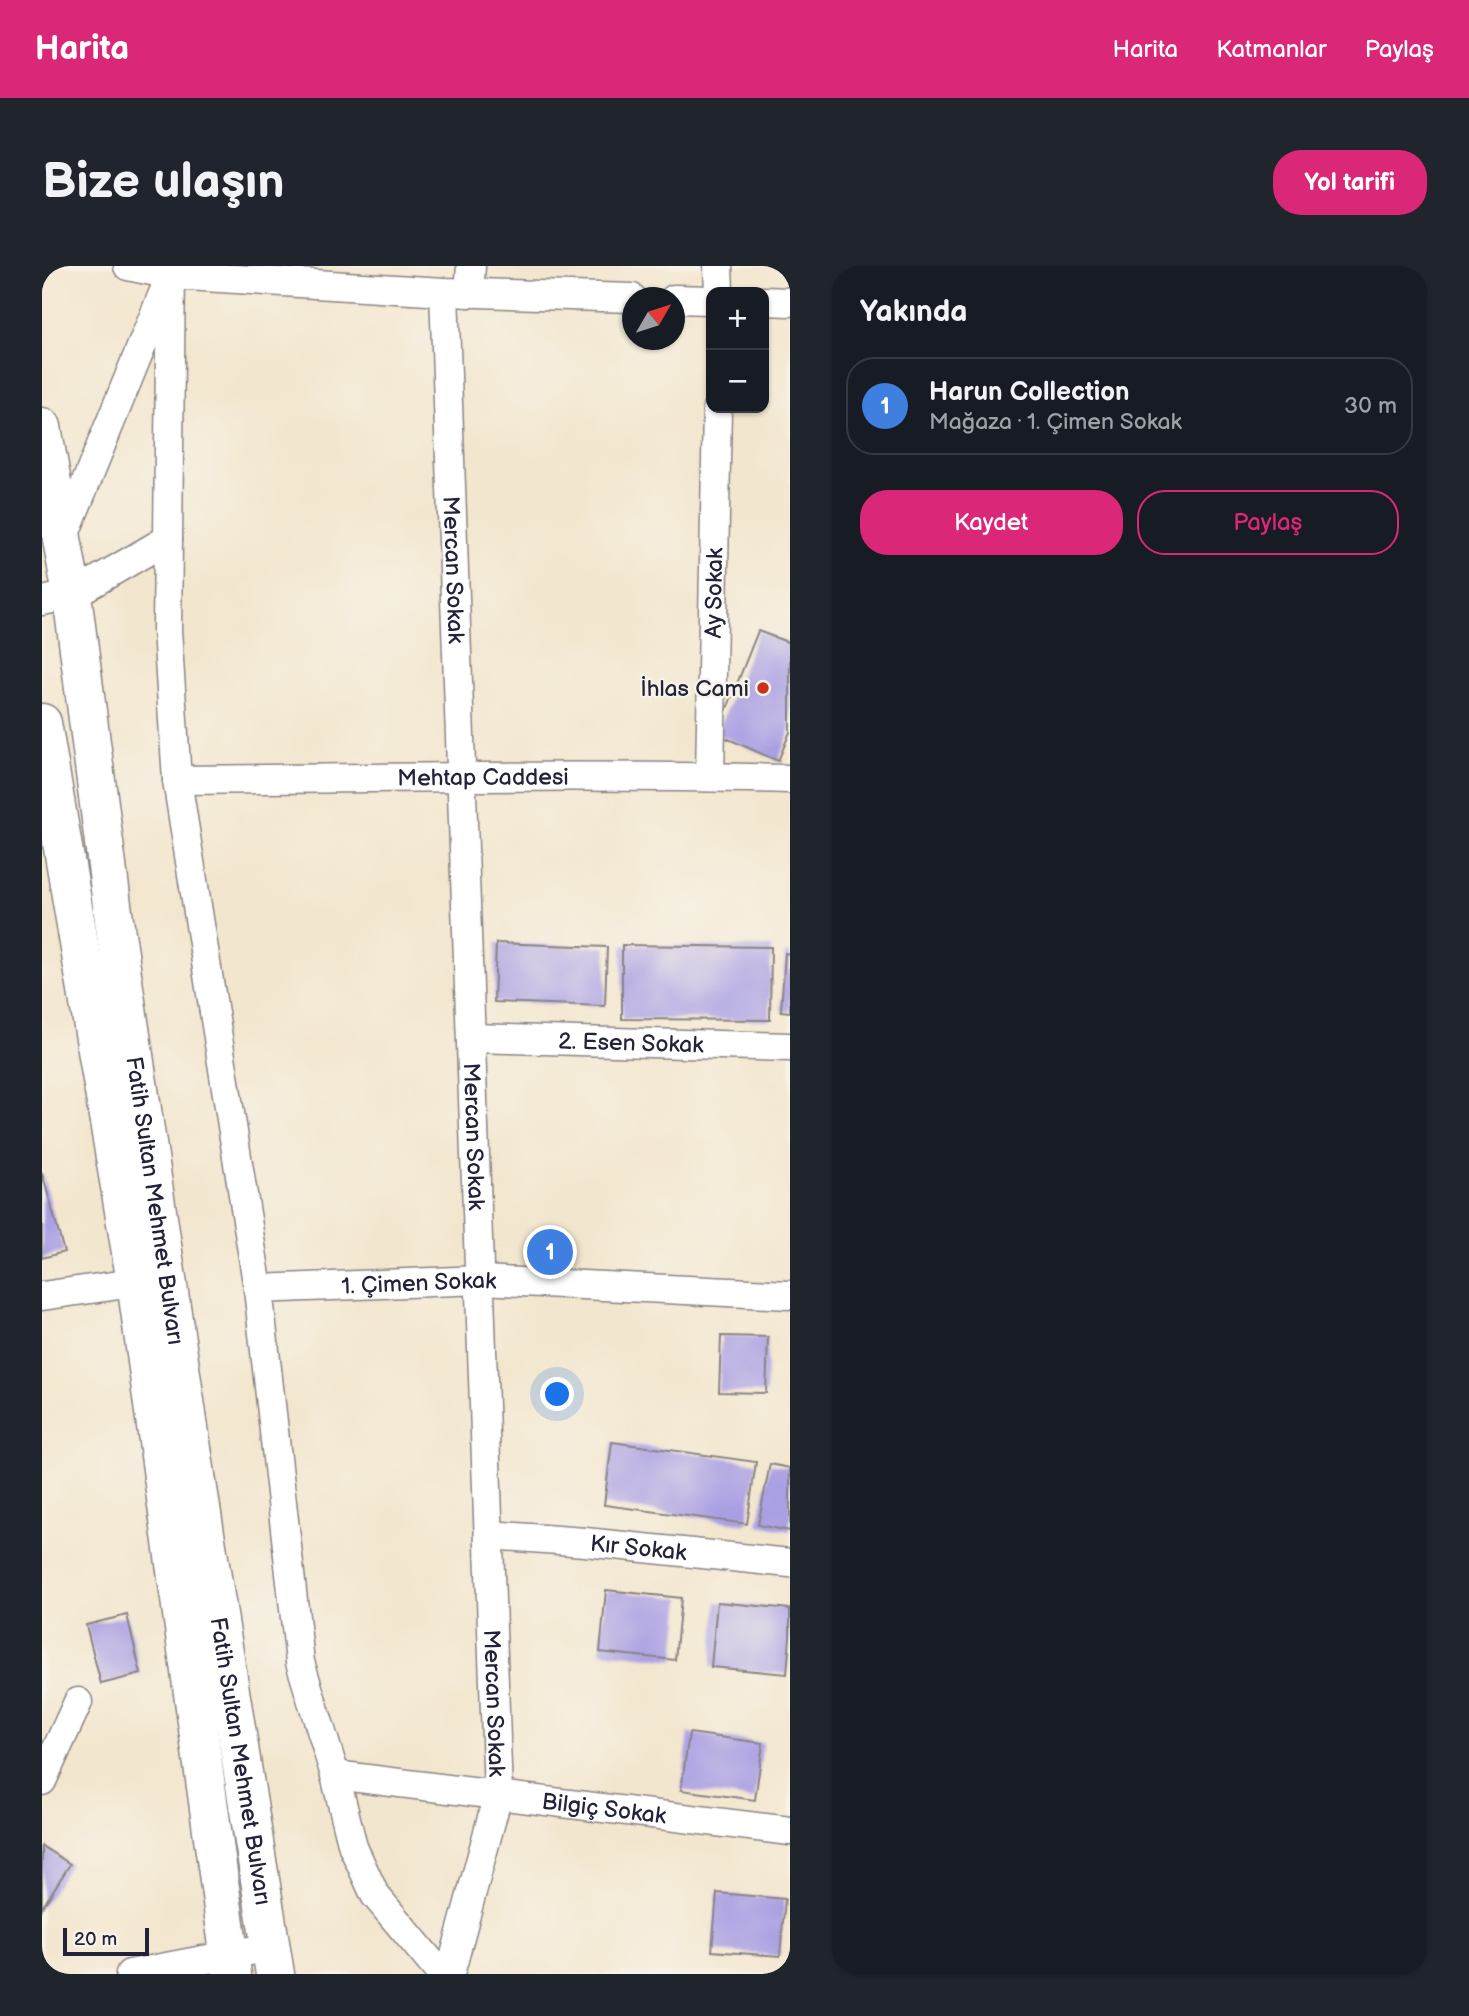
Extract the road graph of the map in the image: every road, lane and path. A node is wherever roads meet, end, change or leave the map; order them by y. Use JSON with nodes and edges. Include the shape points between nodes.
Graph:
{"nodes":[{"id":1,"x":128,"y":266,"type":"edge"},
{"id":2,"x":718,"y":266,"type":"edge"},
{"id":3,"x":171,"y":270,"type":"edge"},
{"id":4,"x":461,"y":283,"type":"edge"},
{"id":5,"x":719,"y":287,"type":"edge"},
{"id":6,"x":622,"y":297,"type":"edge"},
{"id":7,"x":685,"y":299,"type":"edge"},
{"id":8,"x":706,"y":300,"type":"edge"},
{"id":9,"x":769,"y":301,"type":"edge"},
{"id":10,"x":790,"y":302,"type":"edge"},
{"id":11,"x":717,"y":413,"type":"edge"},
{"id":12,"x":42,"y":427,"type":"edge"},
{"id":13,"x":168,"y":539,"type":"junction"},
{"id":14,"x":62,"y":541,"type":"junction"},
{"id":15,"x":57,"y":598,"type":"edge"},
{"id":16,"x":42,"y":723,"type":"edge"},
{"id":17,"x":462,"y":777,"type":"junction"},
{"id":18,"x":710,"y":777,"type":"junction"},
{"id":19,"x":177,"y":779,"type":"junction"},
{"id":20,"x":790,"y":779,"type":"edge"},
{"id":21,"x":471,"y":1038,"type":"junction"},
{"id":22,"x":790,"y":1047,"type":"edge"},
{"id":23,"x":152,"y":1280,"type":"junction"},
{"id":24,"x":481,"y":1280,"type":"junction"},
{"id":25,"x":258,"y":1289,"type":"junction"},
{"id":26,"x":790,"y":1295,"type":"edge"},
{"id":27,"x":42,"y":1296,"type":"edge"},
{"id":28,"x":489,"y":1535,"type":"junction"},
{"id":29,"x":790,"y":1563,"type":"edge"},
{"id":30,"x":78,"y":1702,"type":"dead end"},
{"id":31,"x":335,"y":1775,"type":"junction"},
{"id":32,"x":42,"y":1781,"type":"edge"},
{"id":33,"x":498,"y":1795,"type":"junction"},
{"id":34,"x":790,"y":1830,"type":"edge"},
{"id":35,"x":273,"y":1960,"type":"edge"},
{"id":36,"x":230,"y":1965,"type":"edge"},
{"id":37,"x":130,"y":1974,"type":"edge"},
{"id":38,"x":441,"y":1974,"type":"edge"},
{"id":39,"x":450,"y":1974,"type":"edge"}],
"edges":[{"from":1,"to":3,"type":"street"},
{"from":2,"to":5,"type":"street"},
{"from":3,"to":4,"type":"street"},
{"from":3,"to":13,"type":"street"},
{"from":3,"to":14,"type":"street"},
{"from":4,"to":6,"type":"street"},
{"from":4,"to":17,"type":"street","name":"Mercan Sokak"},
{"from":7,"to":8,"type":"street"},
{"from":9,"to":10,"type":"street"},
{"from":11,"to":18,"type":"street","name":"Ay Sokak"},
{"from":12,"to":14,"type":"main road","name":"Fatih Sultan Mehmet Bulvarı"},
{"from":13,"to":15,"type":"street"},
{"from":13,"to":19,"type":"street","via":[[167,631]]},
{"from":14,"to":15,"type":"main road","name":"Fatih Sultan Mehmet Bulvarı"},
{"from":15,"to":23,"type":"main road","name":"Fatih Sultan Mehmet Bulvarı","via":[[114,920]]},
{"from":16,"to":23,"type":"main road","name":"Fatih Sultan Mehmet Bulvarı"},
{"from":17,"to":18,"type":"street","name":"Mehtap Caddesi"},
{"from":17,"to":19,"type":"street","name":"Mehtap Caddesi"},
{"from":17,"to":21,"type":"street","name":"Mercan Sokak"},
{"from":18,"to":20,"type":"street","name":"Mehtap Caddesi"},
{"from":19,"to":25,"type":"street"},
{"from":21,"to":22,"type":"street","name":"2. Esen Sokak"},
{"from":21,"to":24,"type":"street","name":"Mercan Sokak"},
{"from":23,"to":27,"type":"street"},
{"from":23,"to":35,"type":"main road","name":"Fatih Sultan Mehmet Bulvarı","via":[[201,1503]]},
{"from":23,"to":36,"type":"main road","name":"Fatih Sultan Mehmet Bulvarı"},
{"from":24,"to":25,"type":"street","name":"1. Çimen Sokak"},
{"from":24,"to":26,"type":"street","name":"1. Çimen Sokak"},
{"from":24,"to":28,"type":"street","name":"Mercan Sokak"},
{"from":25,"to":31,"type":"street","via":[[300,1662]]},
{"from":28,"to":29,"type":"street","name":"Kır Sokak"},
{"from":28,"to":33,"type":"street","name":"Mercan Sokak"},
{"from":30,"to":32,"type":"street"},
{"from":31,"to":33,"type":"street","name":"Bilgiç Sokak"},
{"from":31,"to":38,"type":"street","via":[[353,1847],[375,1895]]},
{"from":33,"to":34,"type":"street","name":"Bilgiç Sokak"},
{"from":33,"to":39,"type":"street","name":"Mercan Sokak"},
{"from":35,"to":36,"type":"street"},
{"from":36,"to":37,"type":"street"}]}
